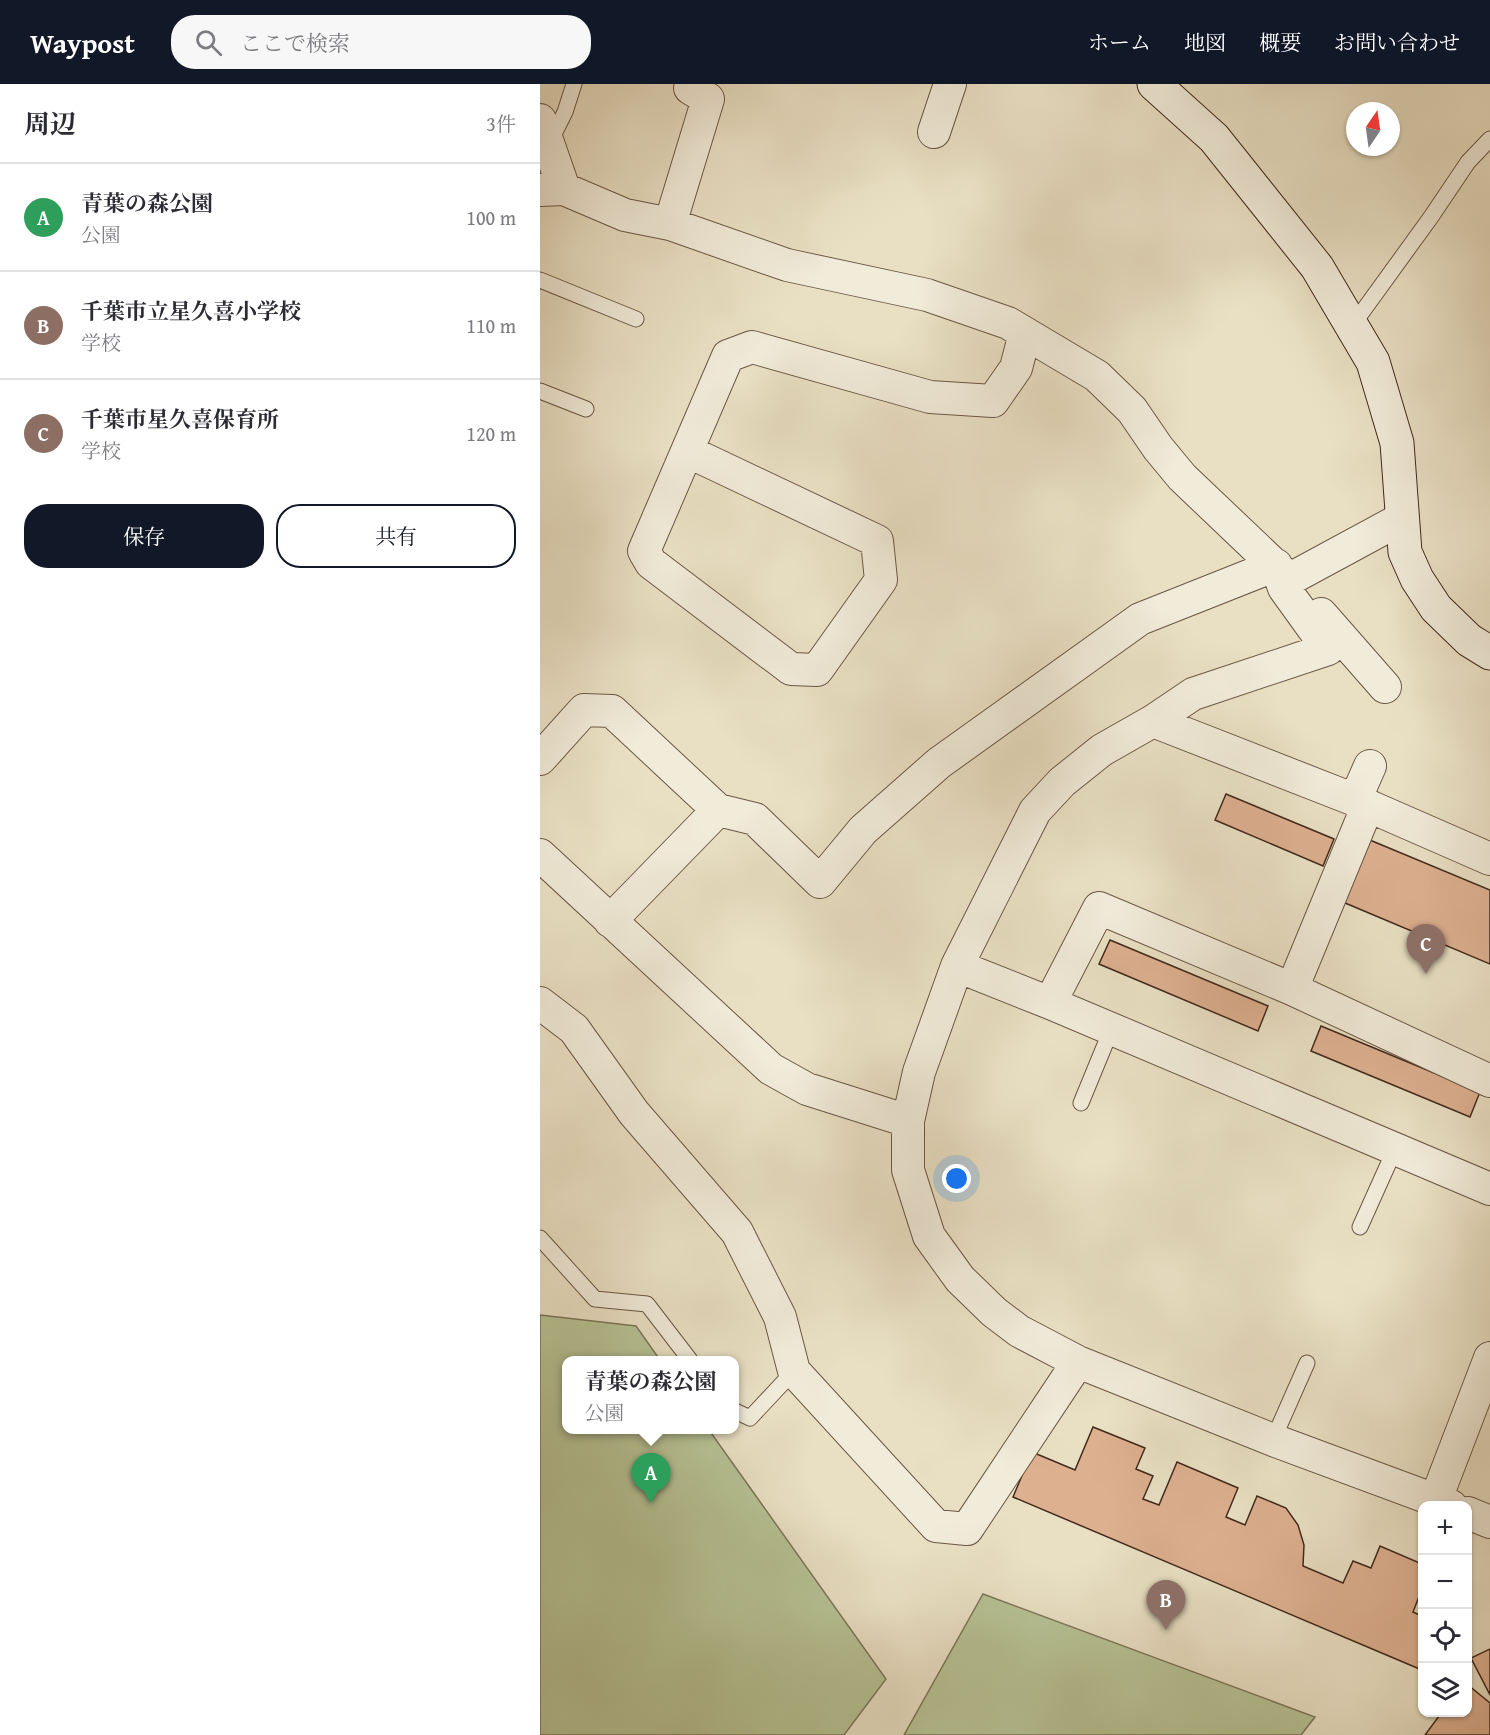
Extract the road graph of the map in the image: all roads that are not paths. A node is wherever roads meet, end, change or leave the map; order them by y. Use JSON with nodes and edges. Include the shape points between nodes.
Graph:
{"nodes":[{"id":1,"x":574,"y":84,"type":"edge"},
{"id":2,"x":691,"y":84,"type":"edge"},
{"id":3,"x":950,"y":84,"type":"edge"},
{"id":4,"x":1154,"y":84,"type":"edge"},
{"id":5,"x":544,"y":132,"type":"edge"},
{"id":6,"x":934,"y":132,"type":"dead end"},
{"id":7,"x":1490,"y":139,"type":"edge"},
{"id":8,"x":552,"y":189,"type":"edge"},
{"id":9,"x":670,"y":224,"type":"junction"},
{"id":10,"x":540,"y":280,"type":"edge"},
{"id":11,"x":636,"y":319,"type":"dead end"},
{"id":12,"x":1352,"y":326,"type":"junction"},
{"id":13,"x":1025,"y":333,"type":"junction"},
{"id":14,"x":540,"y":391,"type":"edge"},
{"id":15,"x":586,"y":409,"type":"dead end"},
{"id":16,"x":687,"y":451,"type":"junction"},
{"id":17,"x":1401,"y":519,"type":"junction"},
{"id":18,"x":1283,"y":572,"type":"junction"},
{"id":19,"x":1490,"y":653,"type":"edge"},
{"id":20,"x":1384,"y":687,"type":"dead end"},
{"id":21,"x":1153,"y":722,"type":"junction"},
{"id":22,"x":540,"y":759,"type":"edge"},
{"id":23,"x":1370,"y":766,"type":"dead end"},
{"id":24,"x":1361,"y":803,"type":"junction"},
{"id":25,"x":718,"y":810,"type":"junction"},
{"id":26,"x":540,"y":855,"type":"edge"},
{"id":27,"x":1490,"y":859,"type":"edge"},
{"id":28,"x":610,"y":921,"type":"junction"},
{"id":29,"x":957,"y":966,"type":"junction"},
{"id":30,"x":1292,"y":989,"type":"junction"},
{"id":31,"x":540,"y":1003,"type":"edge"},
{"id":32,"x":1050,"y":1003,"type":"junction"},
{"id":33,"x":1111,"y":1030,"type":"junction"},
{"id":34,"x":1490,"y":1081,"type":"edge"},
{"id":35,"x":1081,"y":1103,"type":"dead end"},
{"id":36,"x":908,"y":1121,"type":"junction"},
{"id":37,"x":1395,"y":1149,"type":"junction"},
{"id":38,"x":1490,"y":1189,"type":"edge"},
{"id":39,"x":1360,"y":1227,"type":"dead end"},
{"id":40,"x":540,"y":1238,"type":"edge"},
{"id":41,"x":687,"y":1356,"type":"edge"},
{"id":42,"x":1490,"y":1358,"type":"edge"},
{"id":43,"x":1078,"y":1362,"type":"junction"},
{"id":44,"x":1306,"y":1364,"type":"dead end"},
{"id":45,"x":794,"y":1371,"type":"junction"},
{"id":46,"x":739,"y":1413,"type":"edge"},
{"id":47,"x":1273,"y":1440,"type":"junction"},
{"id":48,"x":1440,"y":1501,"type":"edge"},
{"id":49,"x":1443,"y":1501,"type":"edge"},
{"id":50,"x":1472,"y":1515,"type":"edge"},
{"id":51,"x":1490,"y":1522,"type":"edge"}],
"edges":[{"from":1,"to":5,"type":"lane","via":[[565,112]]},
{"from":2,"to":9,"type":"street","via":[[690,88],[708,99]]},
{"from":3,"to":6,"type":"street"},
{"from":4,"to":12,"type":"street","via":[[1214,138],[1317,267]]},
{"from":5,"to":8,"type":"street"},
{"from":7,"to":12,"type":"lane","via":[[1468,162]]},
{"from":8,"to":9,"type":"street","via":[[625,215]]},
{"from":9,"to":13,"type":"street","via":[[787,265],[927,295],[1008,323]]},
{"from":10,"to":11,"type":"lane"},
{"from":12,"to":17,"type":"street","via":[[1373,362],[1397,443]]},
{"from":13,"to":16,"type":"street","via":[[1016,368],[993,401],[930,397],[752,347],[728,356]]},
{"from":13,"to":18,"type":"street","via":[[1097,376],[1132,410],[1182,477]]},
{"from":14,"to":15,"type":"lane"},
{"from":16,"to":16,"type":"street","via":[[644,551],[651,563],[791,669],[816,670],[881,580],[877,541]]},
{"from":17,"to":18,"type":"street"},
{"from":17,"to":19,"type":"street","via":[[1405,552],[1436,608],[1469,640]]},
{"from":18,"to":20,"type":"street"},
{"from":18,"to":21,"type":"street","via":[[1284,588],[1328,649],[1193,694]]},
{"from":18,"to":25,"type":"street","via":[[1140,619],[939,763],[863,830],[820,882],[755,819]]},
{"from":21,"to":24,"type":"street"},
{"from":21,"to":29,"type":"street","via":[[1102,750],[1062,782],[1035,811]]},
{"from":22,"to":25,"type":"street","via":[[584,710],[612,711]]},
{"from":23,"to":24,"type":"street"},
{"from":24,"to":27,"type":"street"},
{"from":24,"to":30,"type":"street"},
{"from":25,"to":28,"type":"street"},
{"from":26,"to":28,"type":"street"},
{"from":28,"to":36,"type":"street","via":[[771,1068],[807,1089]]},
{"from":29,"to":32,"type":"street"},
{"from":29,"to":36,"type":"street","via":[[919,1072]]},
{"from":30,"to":32,"type":"street","via":[[1099,908]]},
{"from":30,"to":34,"type":"street"},
{"from":31,"to":45,"type":"street","via":[[574,1029],[634,1113],[737,1232],[780,1317]]},
{"from":32,"to":33,"type":"street"},
{"from":33,"to":35,"type":"lane"},
{"from":33,"to":37,"type":"street"},
{"from":36,"to":43,"type":"street","via":[[908,1170],[929,1236],[960,1279],[994,1312]]},
{"from":37,"to":38,"type":"street"},
{"from":37,"to":39,"type":"lane"},
{"from":40,"to":41,"type":"lane","via":[[595,1299],[647,1304]]},
{"from":42,"to":49,"type":"street"},
{"from":43,"to":45,"type":"street","via":[[968,1529],[936,1526]]},
{"from":43,"to":47,"type":"street"},
{"from":44,"to":47,"type":"lane"},
{"from":45,"to":46,"type":"lane","via":[[750,1418]]},
{"from":47,"to":48,"type":"street"},
{"from":50,"to":51,"type":"street"}]}
